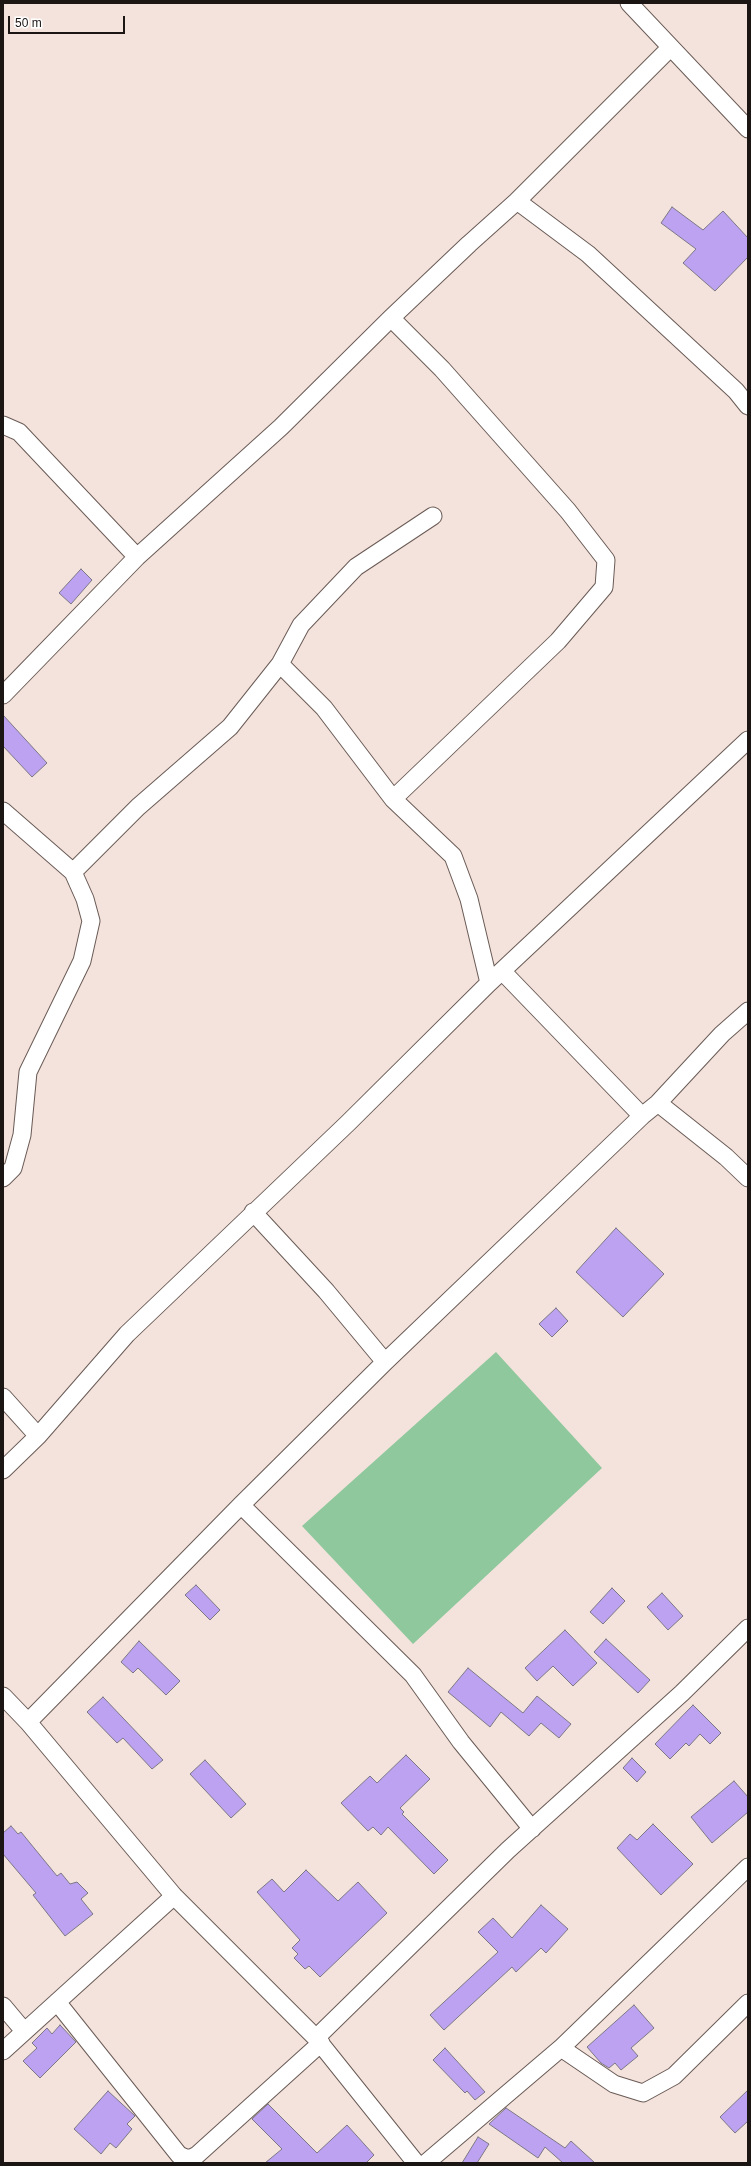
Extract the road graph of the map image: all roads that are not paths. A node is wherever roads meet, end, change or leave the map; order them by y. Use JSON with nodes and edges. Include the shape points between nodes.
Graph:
{"nodes":[{"id":1,"x":629,"y":3,"type":"edge"},
{"id":2,"x":670,"y":48,"type":"junction"},
{"id":3,"x":748,"y":129,"type":"edge"},
{"id":4,"x":517,"y":201,"type":"junction"},
{"id":5,"x":391,"y":318,"type":"junction"},
{"id":6,"x":748,"y":406,"type":"edge"},
{"id":7,"x":3,"y":425,"type":"edge"},
{"id":8,"x":433,"y":516,"type":"dead end"},
{"id":9,"x":137,"y":557,"type":"junction"},
{"id":10,"x":280,"y":664,"type":"junction"},
{"id":11,"x":3,"y":695,"type":"edge"},
{"id":12,"x":748,"y":740,"type":"edge"},
{"id":13,"x":393,"y":799,"type":"junction"},
{"id":14,"x":3,"y":811,"type":"edge"},
{"id":15,"x":73,"y":872,"type":"junction"},
{"id":16,"x":502,"y":971,"type":"junction"},
{"id":17,"x":489,"y":983,"type":"junction"},
{"id":18,"x":748,"y":1011,"type":"edge"},
{"id":19,"x":658,"y":1103,"type":"junction"},
{"id":20,"x":642,"y":1116,"type":"junction"},
{"id":21,"x":3,"y":1178,"type":"edge"},
{"id":22,"x":748,"y":1178,"type":"edge"},
{"id":23,"x":253,"y":1212,"type":"junction"},
{"id":24,"x":385,"y":1362,"type":"junction"},
{"id":25,"x":3,"y":1397,"type":"edge"},
{"id":26,"x":38,"y":1436,"type":"junction"},
{"id":27,"x":3,"y":1470,"type":"edge"},
{"id":28,"x":241,"y":1505,"type":"junction"},
{"id":29,"x":748,"y":1628,"type":"edge"},
{"id":30,"x":3,"y":1696,"type":"edge"},
{"id":31,"x":28,"y":1722,"type":"junction"},
{"id":32,"x":532,"y":1829,"type":"junction"},
{"id":33,"x":748,"y":1867,"type":"edge"},
{"id":34,"x":174,"y":1896,"type":"junction"},
{"id":35,"x":57,"y":2002,"type":"junction"},
{"id":36,"x":748,"y":2003,"type":"edge"},
{"id":37,"x":3,"y":2006,"type":"edge"},
{"id":38,"x":24,"y":2031,"type":"junction"},
{"id":39,"x":318,"y":2040,"type":"junction"},
{"id":40,"x":561,"y":2048,"type":"junction"},
{"id":41,"x":3,"y":2051,"type":"edge"},
{"id":42,"x":416,"y":2163,"type":"edge"},
{"id":43,"x":426,"y":2163,"type":"edge"}],
"edges":[{"from":1,"to":2,"type":"street"},
{"from":2,"to":3,"type":"street"},
{"from":2,"to":4,"type":"street"},
{"from":4,"to":5,"type":"street"},
{"from":4,"to":6,"type":"street","via":[[588,254],[736,391]]},
{"from":5,"to":9,"type":"street","via":[[281,427]]},
{"from":5,"to":13,"type":"street","via":[[447,375],[568,512],[606,560],[604,587],[558,641]]},
{"from":7,"to":9,"type":"street","via":[[19,432]]},
{"from":8,"to":10,"type":"street","via":[[356,567],[301,625]]},
{"from":9,"to":11,"type":"street"},
{"from":10,"to":13,"type":"street","via":[[324,708]]},
{"from":10,"to":15,"type":"street","via":[[230,727],[138,807]]},
{"from":12,"to":16,"type":"street"},
{"from":13,"to":17,"type":"street","via":[[453,856],[469,899]]},
{"from":14,"to":15,"type":"street"},
{"from":15,"to":21,"type":"street","via":[[91,921],[82,961],[28,1072],[22,1135],[12,1168]]},
{"from":16,"to":17,"type":"street"},
{"from":16,"to":20,"type":"street"},
{"from":17,"to":23,"type":"street","via":[[348,1123]]},
{"from":18,"to":19,"type":"street","via":[[722,1034]]},
{"from":19,"to":20,"type":"street"},
{"from":19,"to":22,"type":"street","via":[[726,1157]]},
{"from":20,"to":24,"type":"street"},
{"from":23,"to":24,"type":"street","via":[[326,1291]]},
{"from":23,"to":26,"type":"street","via":[[127,1334]]},
{"from":24,"to":28,"type":"street"},
{"from":25,"to":26,"type":"street"},
{"from":26,"to":27,"type":"street"},
{"from":28,"to":31,"type":"street"},
{"from":28,"to":32,"type":"street","via":[[413,1675],[461,1742]]},
{"from":29,"to":32,"type":"street","via":[[682,1693]]},
{"from":30,"to":31,"type":"street"},
{"from":31,"to":34,"type":"street"},
{"from":32,"to":39,"type":"street"},
{"from":33,"to":40,"type":"street"},
{"from":34,"to":35,"type":"street"},
{"from":34,"to":39,"type":"street"},
{"from":35,"to":38,"type":"street"},
{"from":35,"to":39,"type":"street","via":[[180,2156],[186,2158],[197,2155]]},
{"from":36,"to":40,"type":"street","via":[[674,2076],[643,2093],[614,2084]]},
{"from":37,"to":38,"type":"street"},
{"from":38,"to":41,"type":"street"},
{"from":39,"to":42,"type":"street"},
{"from":40,"to":43,"type":"street"}]}
